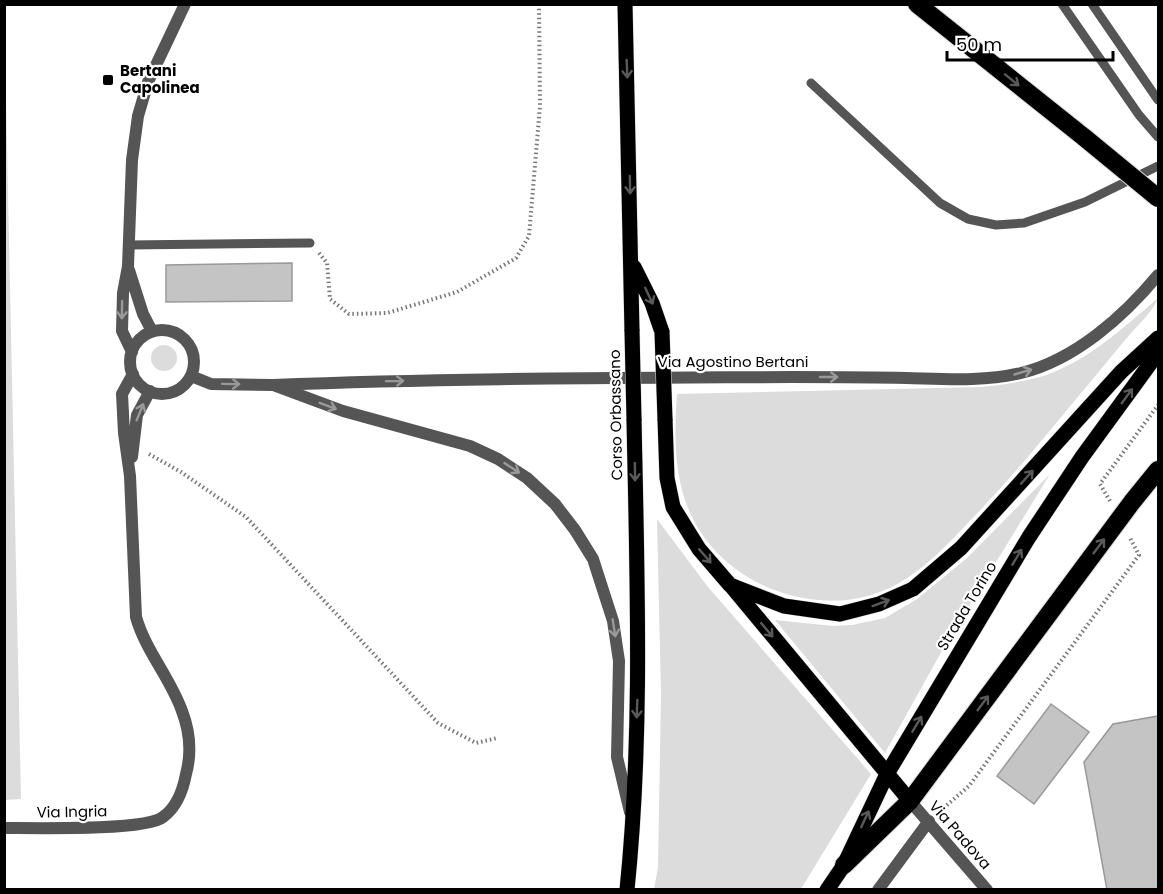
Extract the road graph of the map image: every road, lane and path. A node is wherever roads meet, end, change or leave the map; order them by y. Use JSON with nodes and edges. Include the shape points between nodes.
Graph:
{"nodes":[{"id":1,"x":185,"y":4,"type":"edge"},
{"id":2,"x":539,"y":4,"type":"edge"},
{"id":3,"x":625,"y":4,"type":"edge"},
{"id":4,"x":917,"y":4,"type":"edge"},
{"id":5,"x":1062,"y":4,"type":"edge"},
{"id":6,"x":1092,"y":4,"type":"edge"},
{"id":7,"x":811,"y":83,"type":"dead end"},
{"id":8,"x":1158,"y":100,"type":"edge"},
{"id":9,"x":1158,"y":137,"type":"edge"},
{"id":10,"x":1158,"y":166,"type":"edge"},
{"id":11,"x":1158,"y":198,"type":"edge"},
{"id":12,"x":310,"y":243,"type":"joint"},
{"id":13,"x":129,"y":245,"type":"junction"},
{"id":14,"x":632,"y":261,"type":"junction"},
{"id":15,"x":128,"y":266,"type":"junction"},
{"id":16,"x":1158,"y":275,"type":"edge"},
{"id":17,"x":152,"y":331,"type":"junction"},
{"id":18,"x":1158,"y":339,"type":"edge"},
{"id":19,"x":132,"y":352,"type":"junction"},
{"id":20,"x":1158,"y":353,"type":"edge"},
{"id":21,"x":133,"y":374,"type":"junction"},
{"id":22,"x":190,"y":376,"type":"junction"},
{"id":23,"x":273,"y":385,"type":"junction"},
{"id":24,"x":150,"y":391,"type":"junction"},
{"id":25,"x":1158,"y":405,"type":"edge"},
{"id":26,"x":133,"y":445,"type":"junction"},
{"id":27,"x":1158,"y":470,"type":"edge"},
{"id":28,"x":130,"y":476,"type":"junction"},
{"id":29,"x":1110,"y":502,"type":"dead end"},
{"id":30,"x":1125,"y":529,"type":"dead end"},
{"id":31,"x":730,"y":585,"type":"junction"},
{"id":32,"x":497,"y":738,"type":"dead end"},
{"id":33,"x":887,"y":774,"type":"junction"},
{"id":34,"x":910,"y":801,"type":"junction"},
{"id":35,"x":929,"y":821,"type":"junction"},
{"id":36,"x":633,"y":824,"type":"junction"},
{"id":37,"x":4,"y":828,"type":"edge"},
{"id":38,"x":844,"y":865,"type":"junction"},
{"id":39,"x":627,"y":890,"type":"edge"},
{"id":40,"x":827,"y":890,"type":"edge"},
{"id":41,"x":878,"y":890,"type":"edge"},
{"id":42,"x":987,"y":890,"type":"edge"}],
"edges":[{"from":1,"to":13,"type":"street","via":[[148,82],[138,116]]},
{"from":2,"to":12,"type":"path","via":[[540,106],[529,236],[516,258],[457,292],[387,313],[349,314],[330,299],[327,263]]},
{"from":3,"to":14,"type":"main road","name":"Corso Orbassano","one_way":true},
{"from":4,"to":11,"type":"highway","one_way":true,"bridge":true},
{"from":5,"to":9,"type":"lane"},
{"from":6,"to":8,"type":"lane"},
{"from":7,"to":10,"type":"lane","via":[[940,203],[968,219],[996,225],[1024,223],[1085,202]]},
{"from":12,"to":13,"type":"lane"},
{"from":13,"to":15,"type":"street"},
{"from":14,"to":31,"type":"main road","one_way":true,"bridge":true,"via":[[662,332],[668,478],[674,507],[699,549]]},
{"from":14,"to":36,"type":"main road","name":"Corso Orbassano","one_way":true,"bridge":true,"via":[[639,643]]},
{"from":15,"to":17,"type":"street"},
{"from":15,"to":19,"type":"street","one_way":true,"via":[[122,331]]},
{"from":23,"to":16,"type":"street","name":"Via Agostino Bertani","one_way":true,"via":[[582,378],[983,380],[1024,373],[1098,335]]},
{"from":17,"to":19,"type":"street","via":[[139,339]]},
{"from":17,"to":22,"type":"street","via":[[168,330],[189,343],[194,355]]},
{"from":31,"to":18,"type":"main road","one_way":true,"via":[[784,606],[840,614],[879,604],[913,589],[961,548],[1120,372]]},
{"from":19,"to":21,"type":"street"},
{"from":33,"to":20,"type":"main road","name":"Strada Torino","one_way":true,"via":[[1029,537]]},
{"from":21,"to":24,"type":"street"},
{"from":21,"to":28,"type":"street","via":[[122,394]]},
{"from":22,"to":23,"type":"street","name":"Corso Orbassano","one_way":true,"via":[[211,384]]},
{"from":22,"to":24,"type":"street","via":[[176,390]]},
{"from":23,"to":36,"type":"street","name":"Corso Orbassano","one_way":true,"via":[[343,411],[470,446],[527,478],[555,504],[592,559],[613,621],[619,662],[617,757]]},
{"from":26,"to":24,"type":"street","one_way":true,"via":[[137,416]]},
{"from":25,"to":29,"type":"path","via":[[1100,483]]},
{"from":26,"to":28,"type":"street"},
{"from":26,"to":32,"type":"path","via":[[181,472],[246,517],[438,723],[476,743]]},
{"from":34,"to":27,"type":"highway","one_way":true},
{"from":28,"to":37,"type":"street","name":"Via Ingria","via":[[136,617],[141,635],[182,710],[188,729],[189,762],[180,796],[163,818],[139,825]]},
{"from":30,"to":35,"type":"path","via":[[1139,555],[969,786]]},
{"from":31,"to":33,"type":"main road","one_way":true},
{"from":33,"to":34,"type":"main road"},
{"from":38,"to":33,"type":"main road","name":"Strada Torino","one_way":true},
{"from":34,"to":35,"type":"street","name":"Via Padova"},
{"from":34,"to":38,"type":"highway"},
{"from":35,"to":41,"type":"street"},
{"from":35,"to":42,"type":"street","name":"Via Padova"},
{"from":36,"to":39,"type":"main road","name":"Corso Orbassano"},
{"from":38,"to":40,"type":"main road","name":"Strada Torino"}]}
